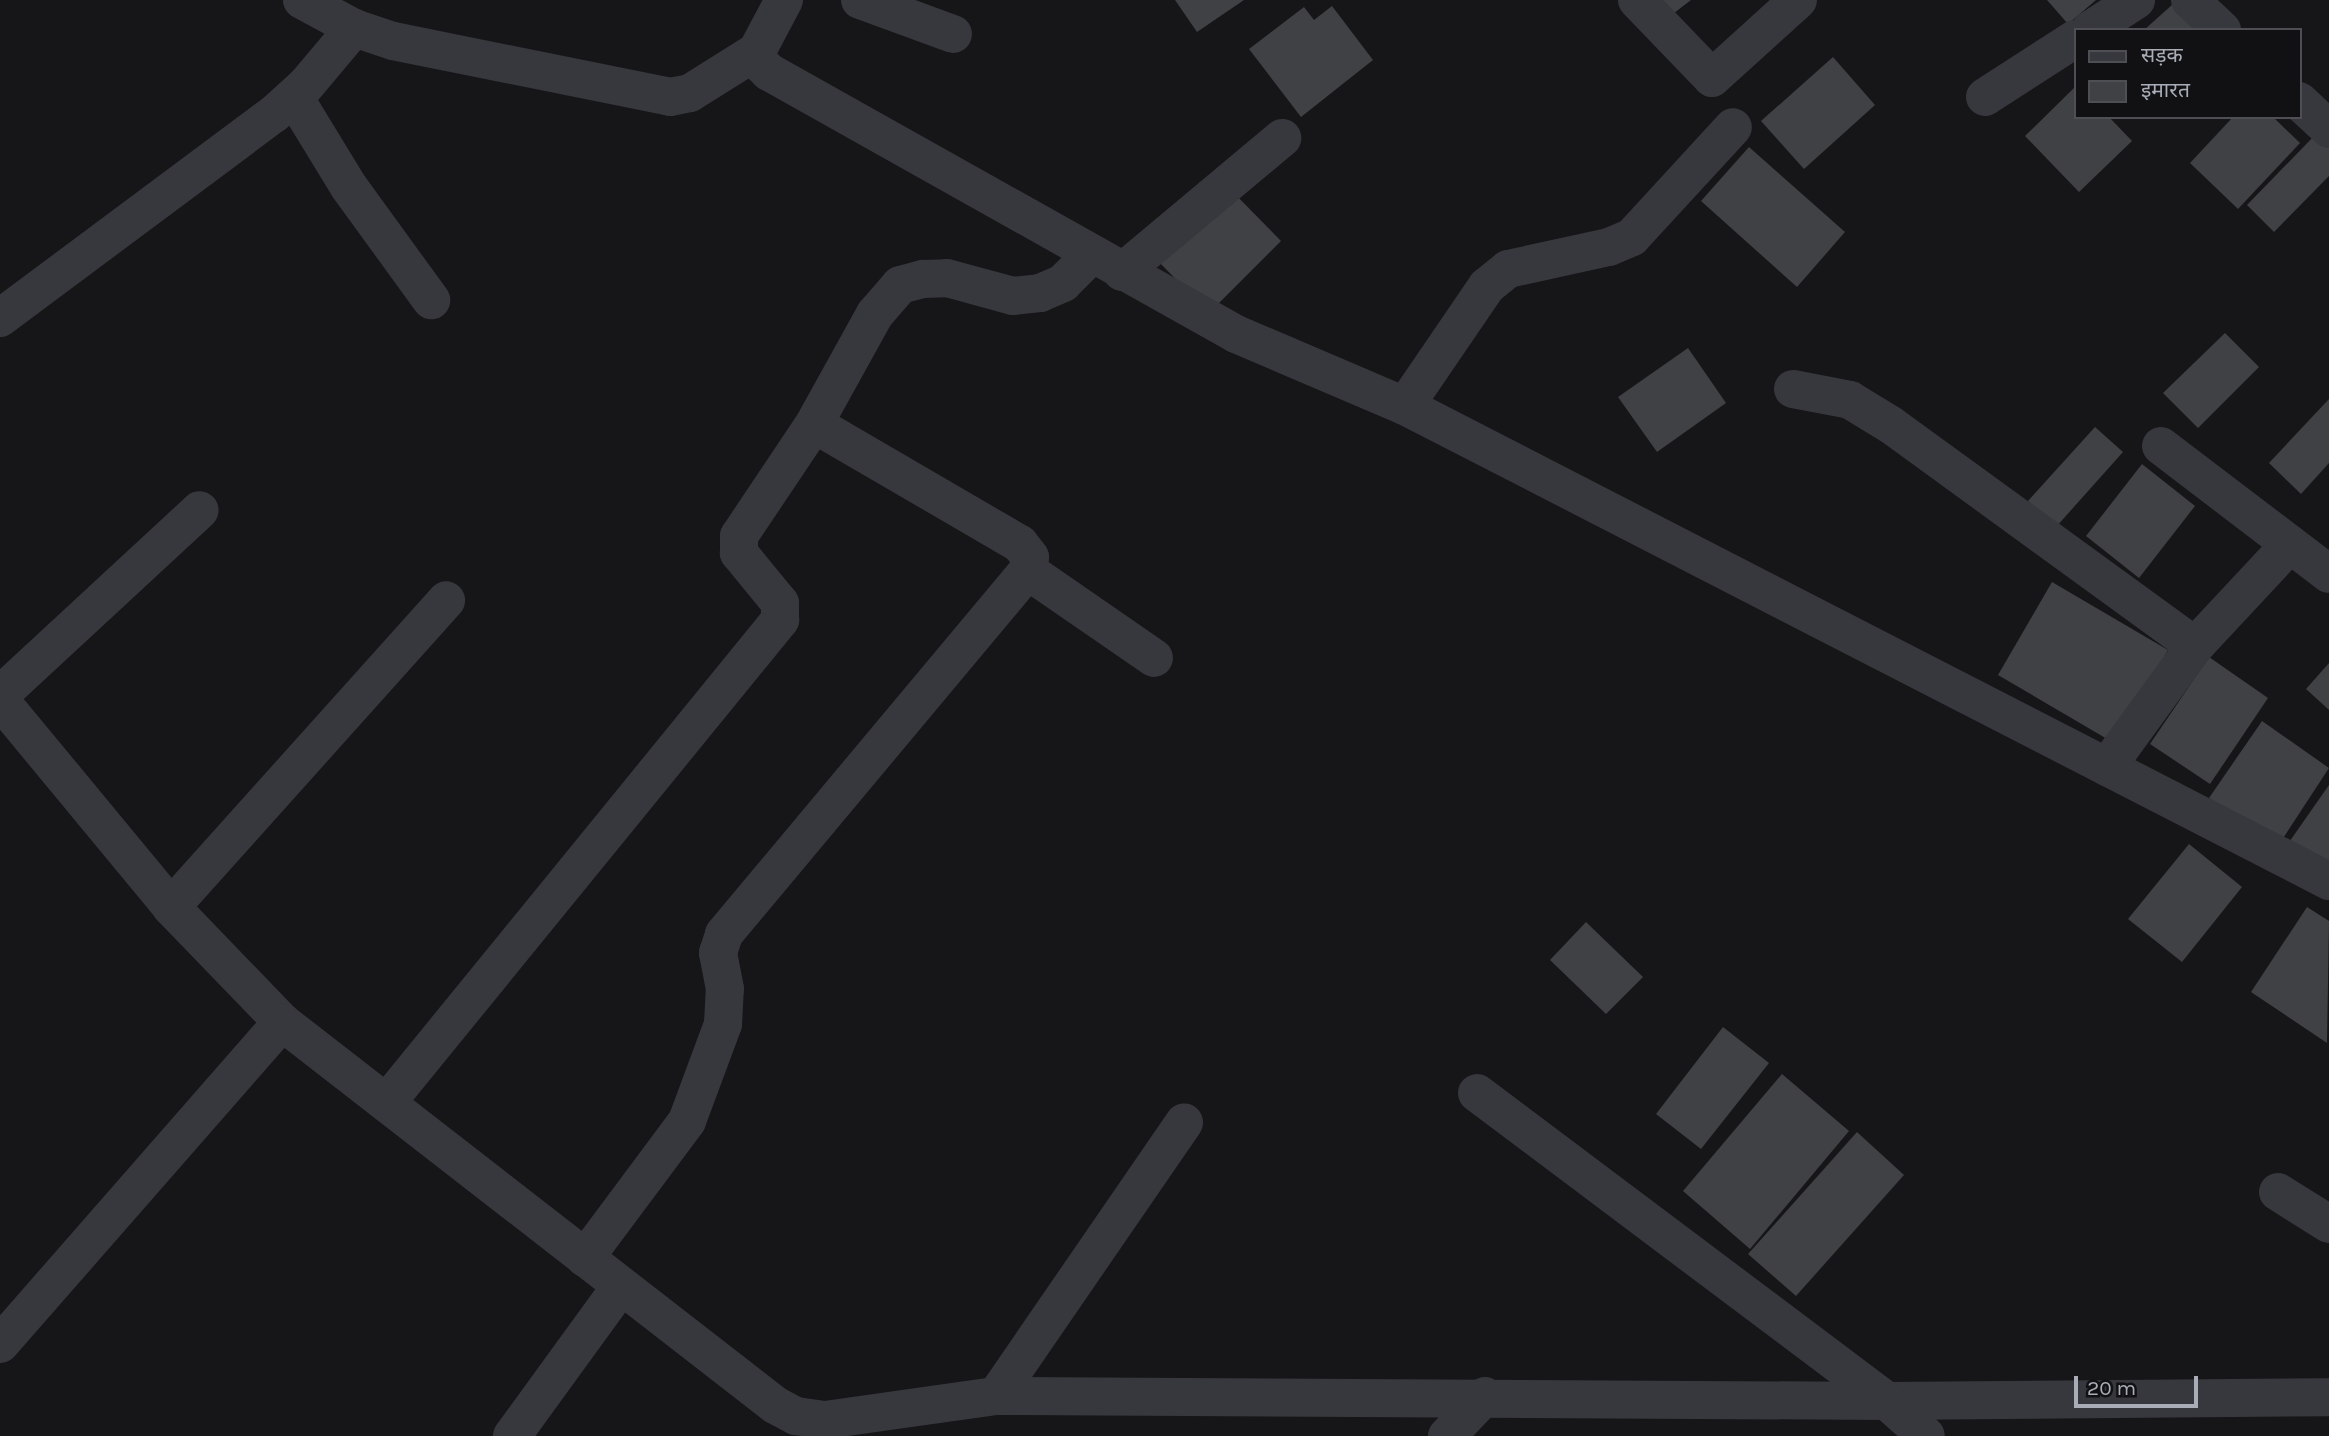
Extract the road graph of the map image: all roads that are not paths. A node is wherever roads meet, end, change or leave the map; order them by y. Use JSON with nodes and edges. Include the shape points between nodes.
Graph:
{"nodes":[{"id":1,"x":302,"y":0,"type":"edge"},
{"id":2,"x":784,"y":0,"type":"edge"},
{"id":3,"x":860,"y":0,"type":"edge"},
{"id":4,"x":1637,"y":0,"type":"edge"},
{"id":5,"x":1798,"y":0,"type":"edge"},
{"id":6,"x":2136,"y":0,"type":"edge"},
{"id":7,"x":2190,"y":0,"type":"edge"},
{"id":8,"x":354,"y":28,"type":"junction"},
{"id":9,"x":2093,"y":28,"type":"edge"},
{"id":10,"x":2220,"y":28,"type":"edge"},
{"id":11,"x":953,"y":34,"type":"dead end"},
{"id":12,"x":2074,"y":40,"type":"edge"},
{"id":13,"x":757,"y":51,"type":"junction"},
{"id":14,"x":294,"y":97,"type":"junction"},
{"id":15,"x":1985,"y":97,"type":"dead end"},
{"id":16,"x":2301,"y":104,"type":"edge"},
{"id":17,"x":1733,"y":127,"type":"dead end"},
{"id":18,"x":2329,"y":129,"type":"edge"},
{"id":19,"x":1282,"y":138,"type":"dead end"},
{"id":20,"x":1107,"y":264,"type":"junction"},
{"id":21,"x":431,"y":300,"type":"dead end"},
{"id":22,"x":0,"y":318,"type":"edge"},
{"id":23,"x":1793,"y":389,"type":"dead end"},
{"id":24,"x":1405,"y":406,"type":"junction"},
{"id":25,"x":814,"y":424,"type":"junction"},
{"id":26,"x":2161,"y":446,"type":"dead end"},
{"id":27,"x":200,"y":510,"type":"dead end"},
{"id":28,"x":2290,"y":544,"type":"junction"},
{"id":29,"x":1028,"y":571,"type":"junction"},
{"id":30,"x":2329,"y":574,"type":"edge"},
{"id":31,"x":446,"y":600,"type":"dead end"},
{"id":32,"x":2195,"y":646,"type":"junction"},
{"id":33,"x":1154,"y":658,"type":"dead end"},
{"id":34,"x":0,"y":697,"type":"edge"},
{"id":35,"x":2107,"y":767,"type":"junction"},
{"id":36,"x":2329,"y":881,"type":"edge"},
{"id":37,"x":171,"y":907,"type":"junction"},
{"id":38,"x":282,"y":1022,"type":"junction"},
{"id":39,"x":1477,"y":1093,"type":"dead end"},
{"id":40,"x":388,"y":1101,"type":"junction"},
{"id":41,"x":1184,"y":1122,"type":"dead end"},
{"id":42,"x":2278,"y":1192,"type":"dead end"},
{"id":43,"x":2329,"y":1224,"type":"edge"},
{"id":44,"x":585,"y":1258,"type":"junction"},
{"id":45,"x":621,"y":1286,"type":"junction"},
{"id":46,"x":0,"y":1344,"type":"edge"},
{"id":47,"x":996,"y":1396,"type":"junction"},
{"id":48,"x":1485,"y":1396,"type":"junction"},
{"id":49,"x":2329,"y":1397,"type":"edge"},
{"id":50,"x":1887,"y":1401,"type":"junction"},
{"id":51,"x":788,"y":1426,"type":"edge"},
{"id":52,"x":512,"y":1436,"type":"edge"},
{"id":53,"x":1447,"y":1436,"type":"edge"},
{"id":54,"x":1926,"y":1436,"type":"edge"}],
"edges":[{"from":1,"to":8,"type":"street"},
{"from":2,"to":13,"type":"street"},
{"from":3,"to":11,"type":"street"},
{"from":4,"to":5,"type":"street","via":[[1712,78]]},
{"from":6,"to":9,"type":"street"},
{"from":7,"to":10,"type":"street"},
{"from":8,"to":13,"type":"street","via":[[670,97],[690,93]]},
{"from":8,"to":14,"type":"street"},
{"from":12,"to":15,"type":"street"},
{"from":13,"to":20,"type":"street","via":[[758,61],[769,72]]},
{"from":14,"to":21,"type":"street","via":[[349,187]]},
{"from":14,"to":22,"type":"street"},
{"from":16,"to":18,"type":"street"},
{"from":17,"to":24,"type":"street","via":[[1632,237],[1609,247],[1508,269],[1487,286]]},
{"from":19,"to":20,"type":"street"},
{"from":20,"to":24,"type":"street","via":[[1236,334]]},
{"from":20,"to":25,"type":"street","via":[[1040,293],[1013,296],[947,278],[900,285],[875,314]]},
{"from":23,"to":32,"type":"street","via":[[1850,400],[1891,425]]},
{"from":24,"to":35,"type":"street"},
{"from":25,"to":29,"type":"street","via":[[1020,544],[1030,556]]},
{"from":25,"to":40,"type":"street","via":[[744,525],[737,545],[743,561],[782,608],[780,620]]},
{"from":26,"to":28,"type":"street"},
{"from":27,"to":34,"type":"street"},
{"from":28,"to":30,"type":"street"},
{"from":28,"to":32,"type":"street"},
{"from":29,"to":33,"type":"street"},
{"from":29,"to":44,"type":"street","via":[[724,934],[718,953],[725,989],[723,1024],[687,1121]]},
{"from":31,"to":37,"type":"street"},
{"from":32,"to":35,"type":"street"},
{"from":34,"to":37,"type":"street"},
{"from":35,"to":36,"type":"street"},
{"from":37,"to":38,"type":"street"},
{"from":38,"to":40,"type":"street"},
{"from":38,"to":46,"type":"street"},
{"from":39,"to":50,"type":"street"},
{"from":40,"to":44,"type":"street"},
{"from":41,"to":47,"type":"street"},
{"from":42,"to":43,"type":"street"},
{"from":44,"to":45,"type":"street"},
{"from":45,"to":51,"type":"street"},
{"from":45,"to":52,"type":"street"},
{"from":47,"to":48,"type":"street"},
{"from":47,"to":51,"type":"street"},
{"from":48,"to":50,"type":"street"},
{"from":48,"to":53,"type":"street"},
{"from":49,"to":50,"type":"street"},
{"from":50,"to":54,"type":"street"}]}
